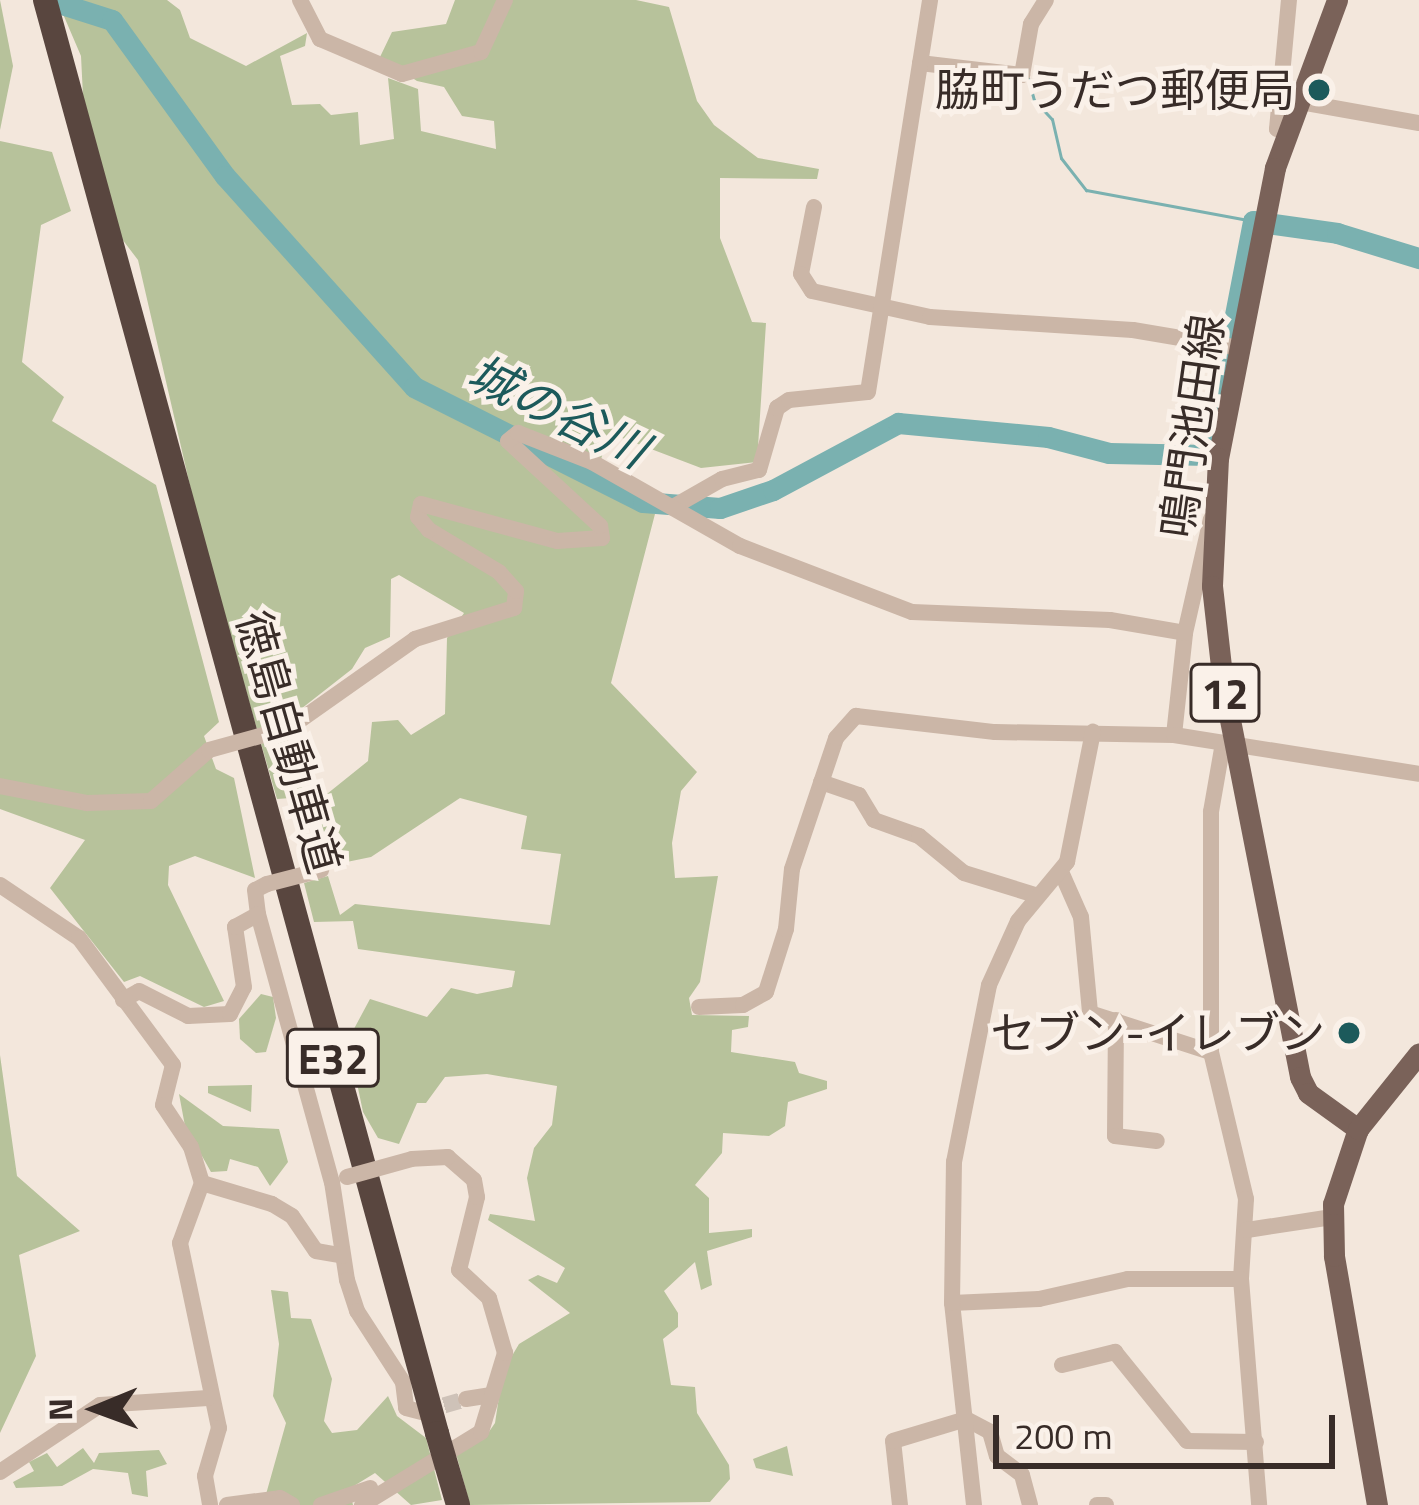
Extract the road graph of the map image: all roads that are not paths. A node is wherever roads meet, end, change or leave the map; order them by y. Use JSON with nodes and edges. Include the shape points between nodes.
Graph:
{"nodes":[{"id":1,"x":45,"y":0,"type":"edge"},
{"id":2,"x":300,"y":0,"type":"edge"},
{"id":3,"x":505,"y":0,"type":"edge"},
{"id":4,"x":930,"y":0,"type":"edge"},
{"id":5,"x":1046,"y":0,"type":"edge"},
{"id":6,"x":1289,"y":0,"type":"edge"},
{"id":7,"x":1337,"y":0,"type":"edge"},
{"id":8,"x":920,"y":62,"type":"junction"},
{"id":9,"x":1295,"y":101,"type":"junction"},
{"id":10,"x":1419,"y":123,"type":"edge"},
{"id":11,"x":1286,"y":130,"type":"junction"},
{"id":12,"x":814,"y":207,"type":"dead end"},
{"id":13,"x":883,"y":307,"type":"junction"},
{"id":14,"x":1239,"y":349,"type":"junction"},
{"id":15,"x":674,"y":507,"type":"junction"},
{"id":16,"x":1211,"y":519,"type":"junction"},
{"id":17,"x":1185,"y":633,"type":"junction"},
{"id":18,"x":1093,"y":731,"type":"junction"},
{"id":19,"x":1174,"y":736,"type":"junction"},
{"id":20,"x":1229,"y":743,"type":"junction"},
{"id":21,"x":1419,"y":774,"type":"edge"},
{"id":22,"x":821,"y":782,"type":"junction"},
{"id":23,"x":0,"y":786,"type":"edge"},
{"id":24,"x":321,"y":870,"type":"dead end"},
{"id":25,"x":1062,"y":874,"type":"junction"},
{"id":26,"x":0,"y":885,"type":"edge"},
{"id":27,"x":1035,"y":895,"type":"junction"},
{"id":28,"x":258,"y":914,"type":"junction"},
{"id":29,"x":123,"y":1000,"type":"junction"},
{"id":30,"x":699,"y":1007,"type":"dead end"},
{"id":31,"x":1116,"y":1020,"type":"junction"},
{"id":32,"x":1211,"y":1052,"type":"junction"},
{"id":33,"x":1419,"y":1053,"type":"edge"},
{"id":34,"x":1358,"y":1129,"type":"junction"},
{"id":35,"x":1157,"y":1141,"type":"dead end"},
{"id":36,"x":340,"y":1180,"type":"junction"},
{"id":37,"x":202,"y":1183,"type":"junction"},
{"id":38,"x":1332,"y":1217,"type":"junction"},
{"id":39,"x":1247,"y":1229,"type":"junction"},
{"id":40,"x":343,"y":1256,"type":"junction"},
{"id":41,"x":1241,"y":1279,"type":"junction"},
{"id":42,"x":952,"y":1303,"type":"junction"},
{"id":43,"x":1062,"y":1365,"type":"dead end"},
{"id":44,"x":490,"y":1395,"type":"junction"},
{"id":45,"x":208,"y":1398,"type":"junction"},
{"id":46,"x":466,"y":1399,"type":"tunnel mouth"},
{"id":47,"x":422,"y":1412,"type":"dead end"},
{"id":48,"x":966,"y":1419,"type":"junction"},
{"id":49,"x":1256,"y":1442,"type":"junction"},
{"id":50,"x":0,"y":1472,"type":"edge"},
{"id":51,"x":386,"y":1490,"type":"junction"},
{"id":52,"x":210,"y":1505,"type":"edge"},
{"id":53,"x":227,"y":1505,"type":"edge"},
{"id":54,"x":292,"y":1505,"type":"edge"},
{"id":55,"x":321,"y":1505,"type":"edge"},
{"id":56,"x":362,"y":1505,"type":"edge"},
{"id":57,"x":458,"y":1505,"type":"edge"},
{"id":58,"x":900,"y":1505,"type":"edge"},
{"id":59,"x":974,"y":1505,"type":"edge"},
{"id":60,"x":1030,"y":1505,"type":"edge"},
{"id":61,"x":1097,"y":1505,"type":"edge"},
{"id":62,"x":1106,"y":1505,"type":"edge"},
{"id":63,"x":1259,"y":1505,"type":"edge"},
{"id":64,"x":1377,"y":1505,"type":"edge"}],
"edges":[{"from":1,"to":57,"type":"highway","name":"徳島自動車道","number":"E32","bridge":true},
{"from":2,"to":3,"type":"street","via":[[320,39],[402,74],[481,52]]},
{"from":4,"to":8,"type":"street"},
{"from":5,"to":8,"type":"street","via":[[1031,24],[1022,75]]},
{"from":6,"to":11,"type":"street","via":[[1277,129]]},
{"from":7,"to":9,"type":"main road","name":"鳴門池田線","number":"12"},
{"from":8,"to":13,"type":"street"},
{"from":9,"to":10,"type":"street"},
{"from":9,"to":11,"type":"main road","name":"鳴門池田線","number":"12"},
{"from":11,"to":14,"type":"main road","name":"鳴門池田線","number":"12"},
{"from":12,"to":13,"type":"street","via":[[805,285]]},
{"from":13,"to":14,"type":"street","via":[[1060,330],[1133,330]]},
{"from":13,"to":15,"type":"street","via":[[868,392],[789,400],[777,408],[759,470],[722,479]]},
{"from":14,"to":16,"type":"main road","name":"鳴門池田線","number":"12"},
{"from":15,"to":17,"type":"street","via":[[740,546],[912,612],[1111,620]]},
{"from":15,"to":23,"type":"street","bridge":true,"via":[[518,434],[508,441],[600,526],[602,538],[557,541],[422,504],[418,517],[508,581],[514,608],[415,639],[290,728],[209,750],[177,785],[138,803]]},
{"from":16,"to":17,"type":"street"},
{"from":16,"to":20,"type":"main road","name":"鳴門池田線","number":"12"},
{"from":17,"to":19,"type":"street"},
{"from":18,"to":19,"type":"street"},
{"from":18,"to":22,"type":"street","via":[[995,732],[856,716],[836,738]]},
{"from":18,"to":25,"type":"street"},
{"from":19,"to":20,"type":"street"},
{"from":20,"to":21,"type":"street"},
{"from":20,"to":32,"type":"street","via":[[1211,812]]},
{"from":20,"to":34,"type":"main road","name":"鳴門池田線","number":"12","via":[[1300,1078]]},
{"from":22,"to":27,"type":"street","via":[[859,795],[874,820],[920,836],[964,873]]},
{"from":22,"to":30,"type":"street","via":[[766,992],[743,1005]]},
{"from":24,"to":28,"type":"street","bridge":true,"via":[[255,890]]},
{"from":25,"to":27,"type":"street"},
{"from":25,"to":31,"type":"street","via":[[1081,916],[1090,1013]]},
{"from":26,"to":29,"type":"street","via":[[80,938]]},
{"from":27,"to":42,"type":"street","via":[[1001,949],[977,1034],[952,1189]]},
{"from":28,"to":29,"type":"street","via":[[235,927],[244,987],[230,1014],[188,1016],[139,991]]},
{"from":28,"to":36,"type":"street"},
{"from":29,"to":37,"type":"street","via":[[168,1050],[173,1064],[163,1106],[191,1147]]},
{"from":31,"to":32,"type":"street"},
{"from":31,"to":35,"type":"street","via":[[1115,1136]]},
{"from":32,"to":39,"type":"street"},
{"from":33,"to":34,"type":"main road"},
{"from":34,"to":38,"type":"main road"},
{"from":36,"to":40,"type":"street"},
{"from":36,"to":44,"type":"street","bridge":true,"via":[[448,1156],[474,1180],[474,1214],[458,1259],[464,1277],[489,1298],[506,1342]]},
{"from":37,"to":40,"type":"street","via":[[272,1204],[292,1216],[316,1251]]},
{"from":37,"to":45,"type":"street","via":[[180,1243],[200,1311]]},
{"from":38,"to":39,"type":"street"},
{"from":38,"to":64,"type":"main road"},
{"from":39,"to":41,"type":"street"},
{"from":40,"to":47,"type":"street","via":[[357,1311],[403,1382],[406,1408]]},
{"from":41,"to":42,"type":"street","via":[[1128,1279],[1039,1299]]},
{"from":41,"to":49,"type":"street"},
{"from":42,"to":48,"type":"street"},
{"from":43,"to":49,"type":"street","via":[[1114,1352],[1187,1441]]},
{"from":44,"to":46,"type":"street"},
{"from":44,"to":51,"type":"street","via":[[481,1432]]},
{"from":45,"to":50,"type":"street","via":[[100,1405]]},
{"from":45,"to":52,"type":"street","via":[[219,1428],[205,1476],[203,1500]]},
{"from":48,"to":58,"type":"street","via":[[893,1441]]},
{"from":48,"to":59,"type":"street"},
{"from":48,"to":60,"type":"street","via":[[990,1432],[997,1456],[1022,1475]]},
{"from":49,"to":63,"type":"street"},
{"from":51,"to":55,"type":"street","via":[[378,1482],[361,1496]]},
{"from":51,"to":56,"type":"street"},
{"from":53,"to":54,"type":"street","via":[[280,1498]]},
{"from":61,"to":62,"type":"street"}]}
